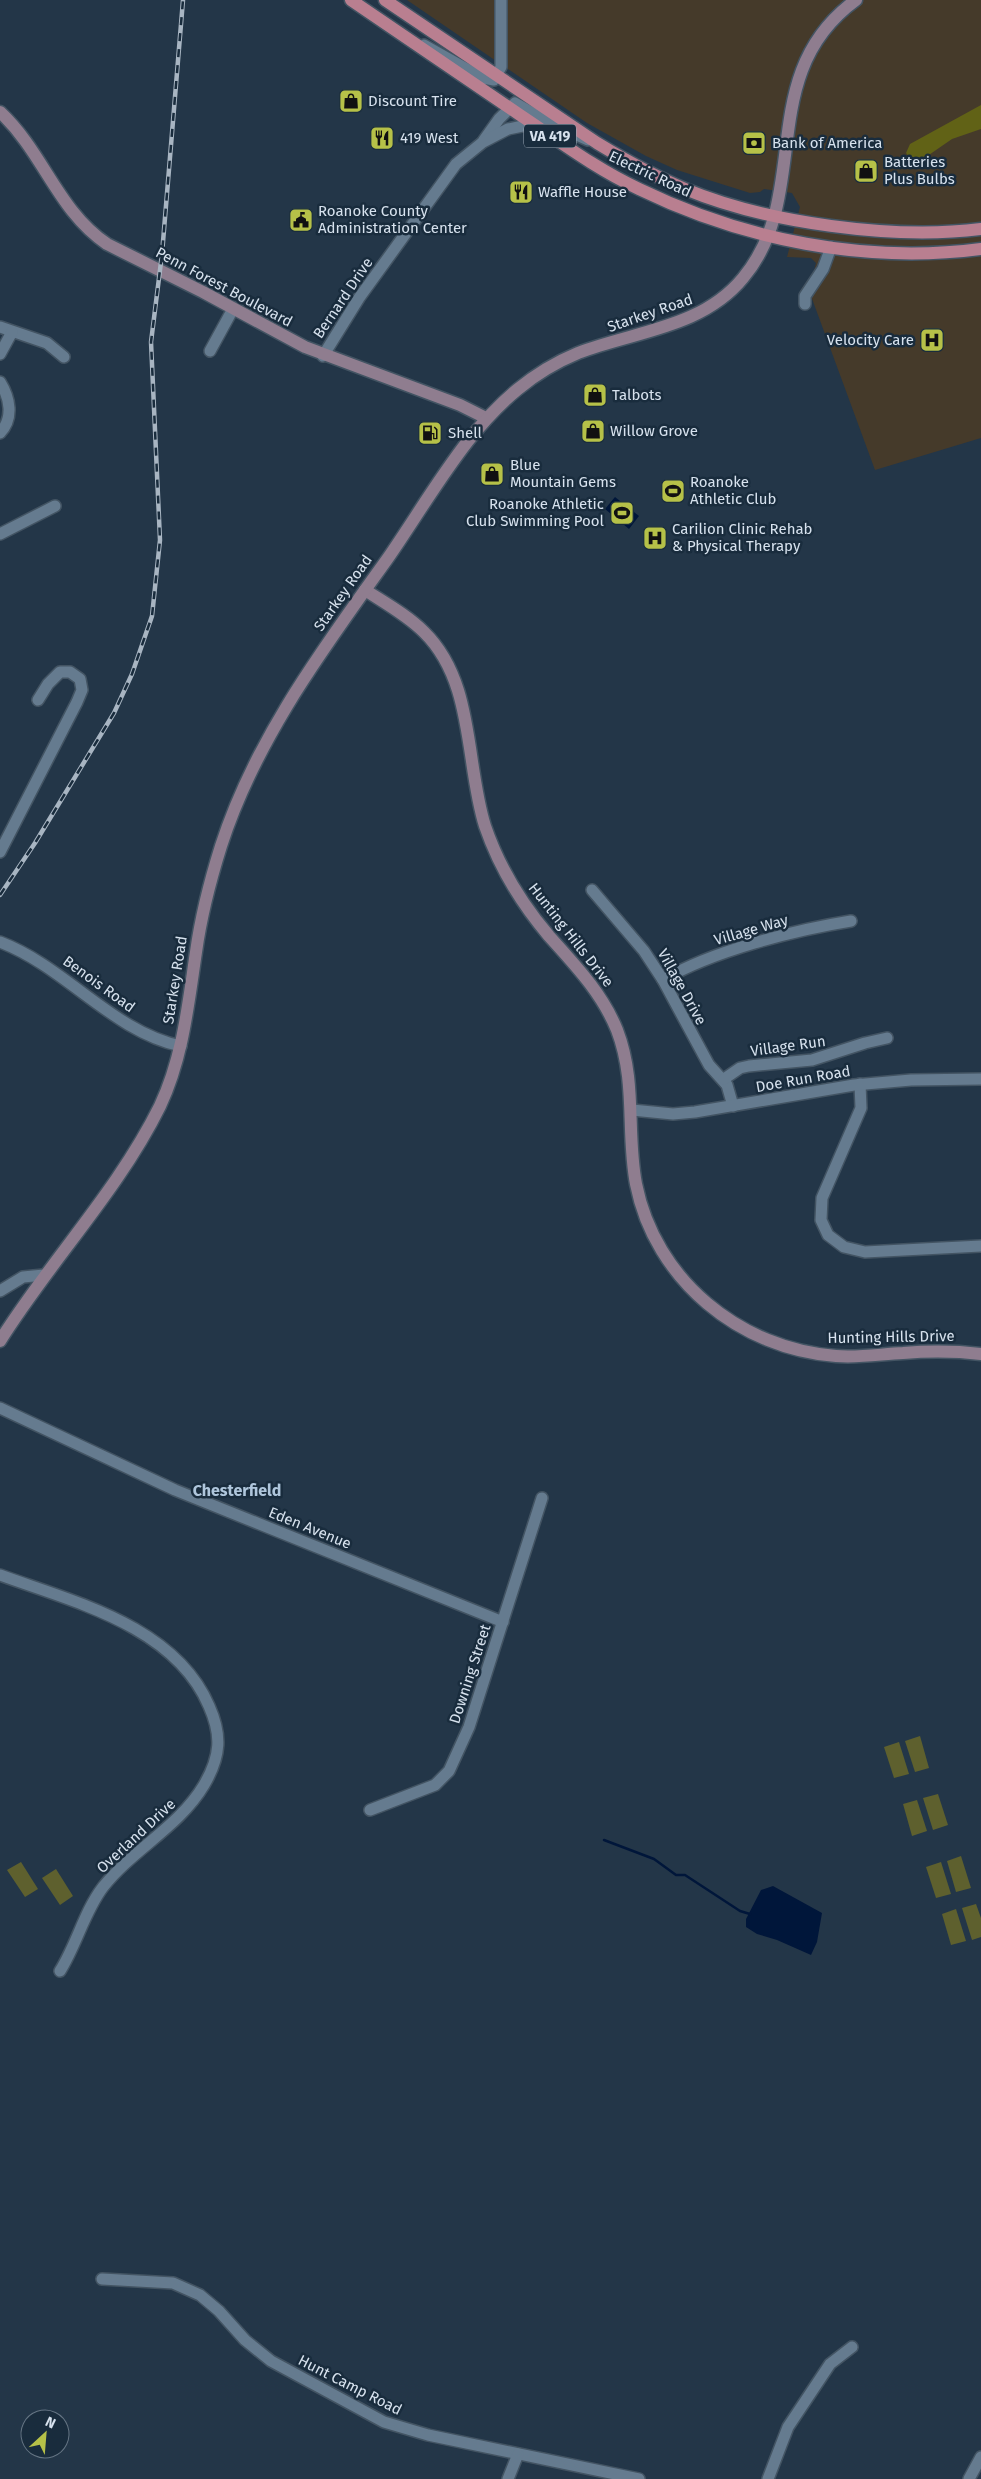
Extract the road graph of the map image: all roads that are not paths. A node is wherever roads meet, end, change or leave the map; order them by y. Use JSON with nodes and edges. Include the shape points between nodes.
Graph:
{"nodes":[{"id":1,"x":351,"y":0,"type":"edge"},
{"id":2,"x":385,"y":0,"type":"edge"},
{"id":3,"x":501,"y":0,"type":"edge"},
{"id":4,"x":856,"y":0,"type":"edge"},
{"id":5,"x":414,"y":43,"type":"junction"},
{"id":6,"x":502,"y":48,"type":"junction"},
{"id":7,"x":482,"y":67,"type":"junction"},
{"id":8,"x":496,"y":76,"type":"junction"},
{"id":9,"x":509,"y":108,"type":"junction"},
{"id":10,"x":0,"y":112,"type":"edge"},
{"id":11,"x":532,"y":124,"type":"junction"},
{"id":12,"x":484,"y":142,"type":"junction"},
{"id":13,"x":597,"y":143,"type":"junction"},
{"id":14,"x":775,"y":215,"type":"junction"},
{"id":15,"x":981,"y":229,"type":"edge"},
{"id":16,"x":769,"y":236,"type":"junction"},
{"id":17,"x":831,"y":247,"type":"junction"},
{"id":18,"x":981,"y":249,"type":"edge"},
{"id":19,"x":805,"y":304,"type":"dead end"},
{"id":20,"x":233,"y":309,"type":"junction"},
{"id":21,"x":0,"y":327,"type":"edge"},
{"id":22,"x":12,"y":332,"type":"junction"},
{"id":23,"x":210,"y":351,"type":"dead end"},
{"id":24,"x":0,"y":354,"type":"edge"},
{"id":25,"x":323,"y":356,"type":"junction"},
{"id":26,"x":64,"y":357,"type":"dead end"},
{"id":27,"x":0,"y":382,"type":"edge"},
{"id":28,"x":486,"y":418,"type":"junction"},
{"id":29,"x":0,"y":433,"type":"edge"},
{"id":30,"x":55,"y":506,"type":"dead end"},
{"id":31,"x":0,"y":534,"type":"edge"},
{"id":32,"x":365,"y":590,"type":"junction"},
{"id":33,"x":38,"y":700,"type":"dead end"},
{"id":34,"x":0,"y":852,"type":"edge"},
{"id":35,"x":592,"y":890,"type":"dead end"},
{"id":36,"x":851,"y":921,"type":"dead end"},
{"id":37,"x":0,"y":942,"type":"edge"},
{"id":38,"x":663,"y":980,"type":"junction"},
{"id":39,"x":887,"y":1038,"type":"dead end"},
{"id":40,"x":182,"y":1046,"type":"junction"},
{"id":41,"x":724,"y":1079,"type":"junction"},
{"id":42,"x":981,"y":1079,"type":"edge"},
{"id":43,"x":860,"y":1084,"type":"junction"},
{"id":44,"x":733,"y":1106,"type":"junction"},
{"id":45,"x":632,"y":1110,"type":"junction"},
{"id":46,"x":981,"y":1246,"type":"edge"},
{"id":47,"x":44,"y":1275,"type":"junction"},
{"id":48,"x":0,"y":1290,"type":"edge"},
{"id":49,"x":0,"y":1341,"type":"edge"},
{"id":50,"x":981,"y":1354,"type":"edge"},
{"id":51,"x":0,"y":1408,"type":"edge"},
{"id":52,"x":542,"y":1498,"type":"dead end"},
{"id":53,"x":0,"y":1575,"type":"edge"},
{"id":54,"x":502,"y":1622,"type":"junction"},
{"id":55,"x":370,"y":1810,"type":"dead end"},
{"id":56,"x":60,"y":1971,"type":"dead end"},
{"id":57,"x":102,"y":2279,"type":"dead end"},
{"id":58,"x":852,"y":2347,"type":"dead end"},
{"id":59,"x":518,"y":2454,"type":"junction"},
{"id":60,"x":981,"y":2457,"type":"edge"},
{"id":61,"x":508,"y":2479,"type":"edge"},
{"id":62,"x":639,"y":2479,"type":"edge"},
{"id":63,"x":768,"y":2479,"type":"edge"},
{"id":64,"x":969,"y":2479,"type":"edge"}],
"edges":[{"from":1,"to":5,"type":"main road","name":"Electric Road","number":"VA 419"},
{"from":2,"to":7,"type":"main road","name":"Electric Road","number":"VA 419"},
{"from":3,"to":6,"type":"street"},
{"from":4,"to":14,"type":"street","name":"Starkey Road","via":[[817,40],[796,84]]},
{"from":5,"to":8,"type":"street","via":[[428,46],[490,81]]},
{"from":5,"to":9,"type":"main road","name":"Electric Road","number":"VA 419"},
{"from":6,"to":7,"type":"street"},
{"from":6,"to":8,"type":"street","via":[[501,67]]},
{"from":7,"to":8,"type":"main road","name":"Electric Road","number":"VA 419"},
{"from":8,"to":13,"type":"main road","name":"Electric Road","number":"VA 419"},
{"from":9,"to":11,"type":"main road","name":"Electric Road","number":"VA 419"},
{"from":9,"to":12,"type":"street","name":"Bernard Drive"},
{"from":9,"to":13,"type":"street","via":[[519,103],[563,130]]},
{"from":10,"to":20,"type":"street","name":"Penn Forest Boulevard","via":[[37,155],[70,211],[94,234]]},
{"from":11,"to":12,"type":"street","name":"Bernard Drive","via":[[508,129]]},
{"from":11,"to":16,"type":"main road","name":"Electric Road","number":"VA 419","via":[[638,189],[712,219]]},
{"from":12,"to":25,"type":"street","name":"Bernard Drive","via":[[456,164],[439,186],[359,298]]},
{"from":13,"to":14,"type":"main road","name":"Electric Road","number":"VA 419","via":[[686,189]]},
{"from":14,"to":15,"type":"main road","name":"Electric Road","number":"VA 419","via":[[882,230],[940,232]]},
{"from":14,"to":16,"type":"street","name":"Starkey Road"},
{"from":16,"to":17,"type":"main road","name":"Electric Road","number":"VA 419"},
{"from":16,"to":28,"type":"street","name":"Starkey Road","via":[[747,274],[719,302],[683,320],[581,352],[556,364],[515,390]]},
{"from":17,"to":18,"type":"main road","name":"Electric Road","number":"VA 419","via":[[916,253]]},
{"from":17,"to":19,"type":"street","via":[[823,269],[805,296]]},
{"from":20,"to":23,"type":"street"},
{"from":20,"to":25,"type":"street","name":"Penn Forest Boulevard"},
{"from":21,"to":22,"type":"street"},
{"from":22,"to":24,"type":"street"},
{"from":22,"to":26,"type":"street","via":[[47,343]]},
{"from":25,"to":28,"type":"street","name":"Penn Forest Boulevard","via":[[460,405]]},
{"from":27,"to":29,"type":"street","via":[[10,404],[8,421]]},
{"from":28,"to":32,"type":"street","name":"Starkey Road"},
{"from":30,"to":31,"type":"street"},
{"from":32,"to":40,"type":"street","name":"Starkey Road","via":[[294,691],[238,800],[222,842],[202,914]]},
{"from":32,"to":45,"type":"street","name":"Hunting Hills Drive","via":[[424,632],[451,671],[492,846],[526,906],[587,979],[606,1008],[625,1054]]},
{"from":33,"to":34,"type":"street","via":[[60,672],[70,672],[80,679],[82,690]]},
{"from":35,"to":38,"type":"street","name":"Village Drive","via":[[635,940]]},
{"from":36,"to":38,"type":"street","name":"Village Way","via":[[708,958]]},
{"from":37,"to":40,"type":"street","name":"Benois Road","via":[[40,960],[144,1034]]},
{"from":38,"to":41,"type":"street","name":"Village Drive","via":[[708,1065]]},
{"from":39,"to":41,"type":"street","name":"Village Run","via":[[812,1060],[740,1068]]},
{"from":40,"to":47,"type":"street","name":"Starkey Road","via":[[160,1104],[135,1150]]},
{"from":41,"to":44,"type":"street","name":"Village Drive"},
{"from":42,"to":43,"type":"street","name":"Doe Run Road"},
{"from":43,"to":44,"type":"street","name":"Doe Run Road"},
{"from":43,"to":46,"type":"street","via":[[861,1108],[822,1198],[821,1220],[828,1235],[844,1247],[865,1252]]},
{"from":44,"to":45,"type":"street","name":"Doe Run Road","via":[[672,1114]]},
{"from":45,"to":50,"type":"street","name":"Hunting Hills Drive","via":[[633,1165],[648,1224],[682,1279],[717,1313],[769,1342],[815,1354],[840,1357],[937,1351]]},
{"from":47,"to":48,"type":"street","via":[[23,1277]]},
{"from":47,"to":49,"type":"street","name":"Starkey Road"},
{"from":51,"to":54,"type":"street","name":"Eden Avenue","via":[[175,1490]]},
{"from":52,"to":54,"type":"street","name":"Downing Street"},
{"from":53,"to":56,"type":"street","name":"Overland Drive","via":[[104,1614],[164,1646],[195,1680],[217,1727],[217,1752],[205,1784],[181,1816],[102,1888]]},
{"from":54,"to":55,"type":"street","name":"Downing Street","via":[[468,1728],[449,1771],[435,1785]]},
{"from":57,"to":59,"type":"street","name":"Hunt Camp Road","via":[[173,2284],[200,2295],[271,2361],[384,2422],[428,2436]]},
{"from":58,"to":63,"type":"street","via":[[830,2364],[788,2427]]},
{"from":59,"to":61,"type":"street"},
{"from":59,"to":62,"type":"street","name":"Hunt Camp Road"},
{"from":60,"to":64,"type":"street"}]}
